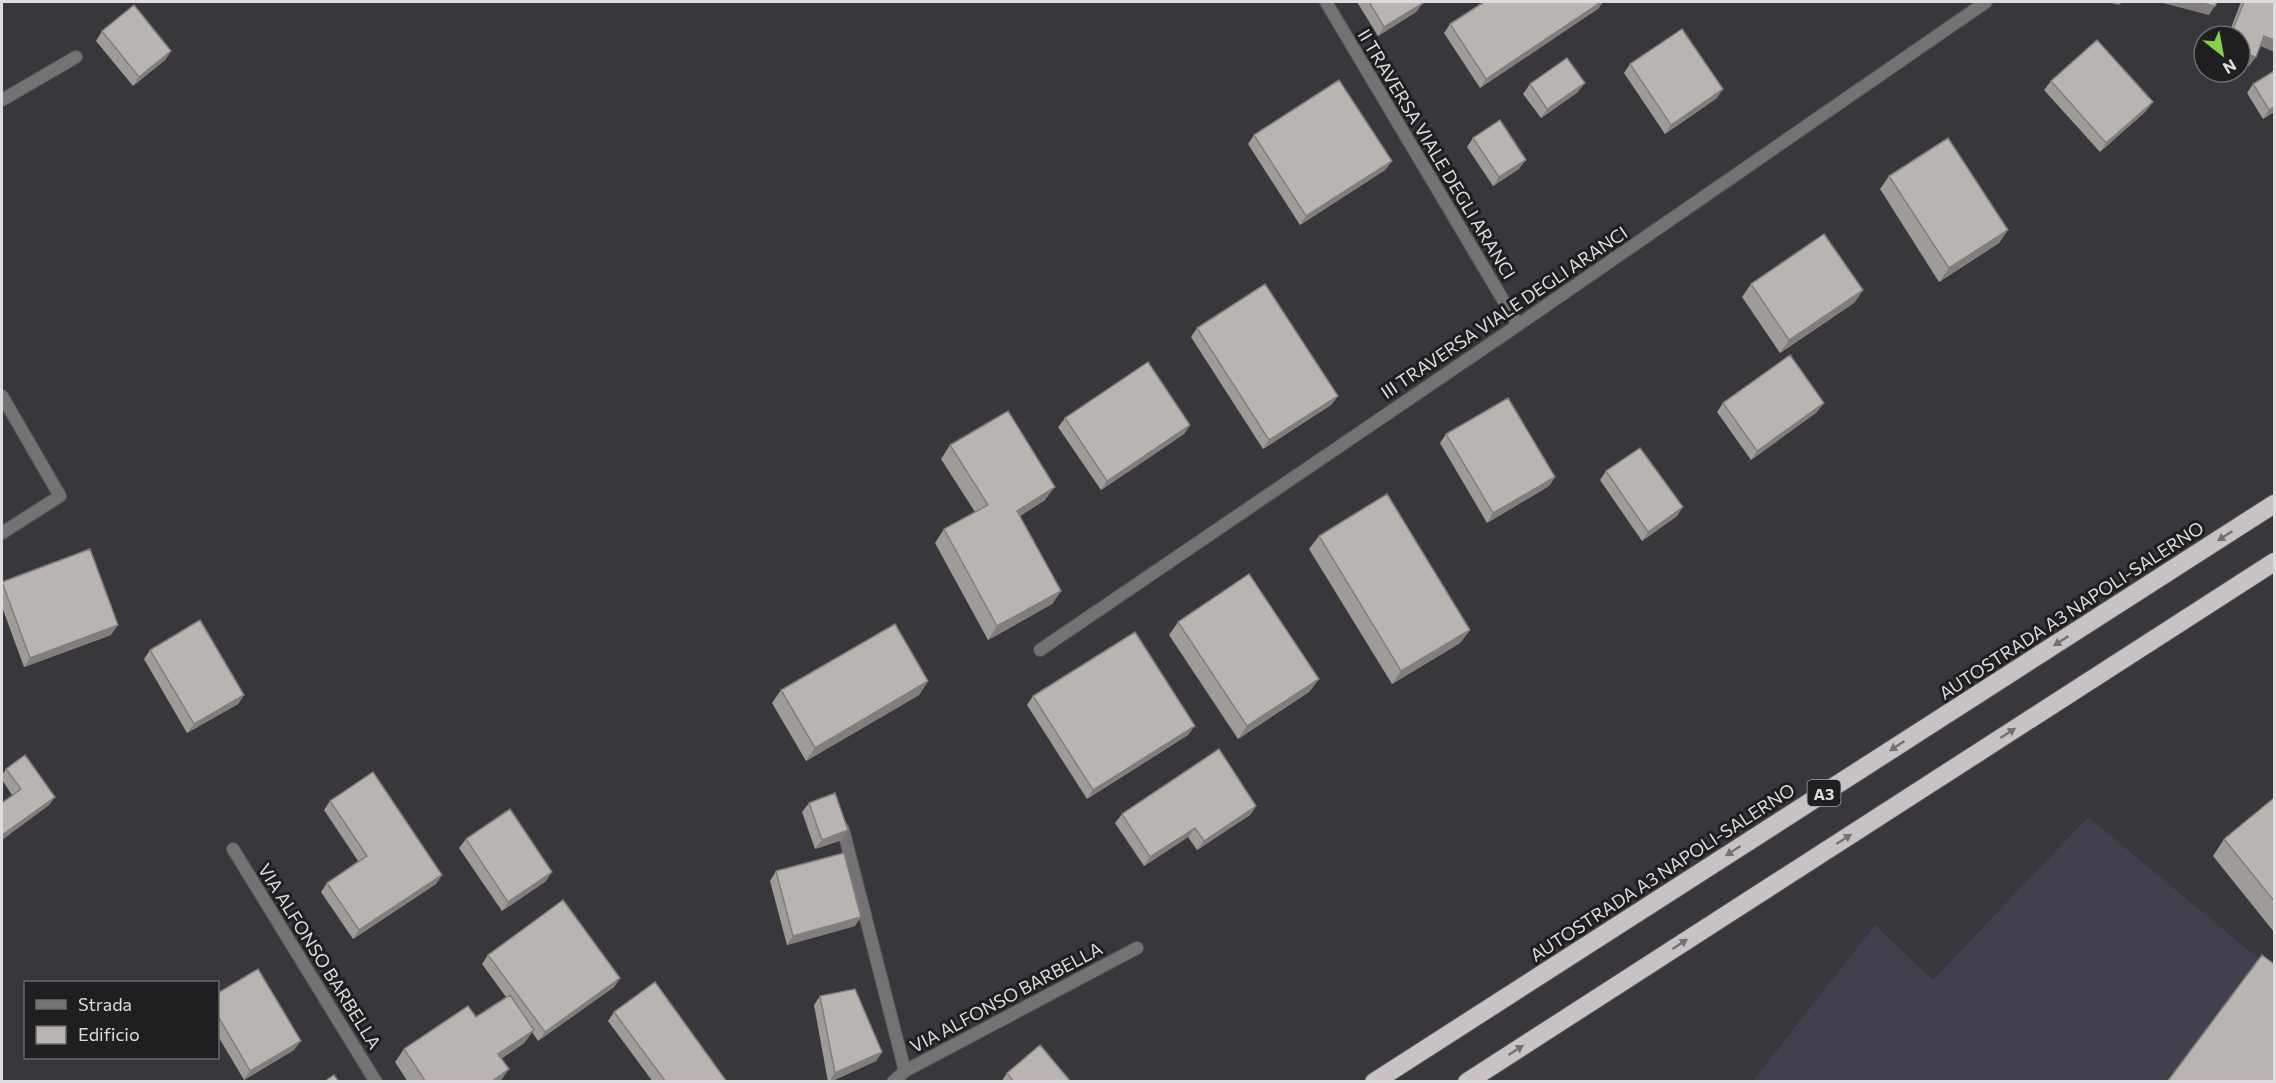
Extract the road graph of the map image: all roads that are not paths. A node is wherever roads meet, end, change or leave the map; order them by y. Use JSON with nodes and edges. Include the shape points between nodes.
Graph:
{"nodes":[{"id":1,"x":1326,"y":2,"type":"edge"},
{"id":2,"x":1986,"y":2,"type":"edge"},
{"id":3,"x":76,"y":57,"type":"dead end"},
{"id":4,"x":2,"y":100,"type":"edge"},
{"id":5,"x":1518,"y":325,"type":"junction"},
{"id":6,"x":2,"y":396,"type":"edge"},
{"id":7,"x":2274,"y":504,"type":"edge"},
{"id":8,"x":2,"y":533,"type":"edge"},
{"id":9,"x":2274,"y":562,"type":"edge"},
{"id":10,"x":1040,"y":650,"type":"dead end"},
{"id":11,"x":843,"y":829,"type":"edge"},
{"id":12,"x":233,"y":849,"type":"dead end"},
{"id":13,"x":1137,"y":948,"type":"dead end"},
{"id":14,"x":905,"y":1071,"type":"junction"},
{"id":15,"x":376,"y":1082,"type":"edge"},
{"id":16,"x":893,"y":1082,"type":"edge"},
{"id":17,"x":1374,"y":1082,"type":"edge"},
{"id":18,"x":1467,"y":1082,"type":"edge"}],
"edges":[{"from":1,"to":5,"type":"street","name":"II TRAVERSA VIALE DEGLI ARANCI"},
{"from":2,"to":5,"type":"street","name":"III TRAVERSA VIALE DEGLI ARANCI"},
{"from":3,"to":4,"type":"street"},
{"from":5,"to":10,"type":"street","name":"III TRAVERSA VIALE DEGLI ARANCI"},
{"from":6,"to":8,"type":"street","via":[[60,496]]},
{"from":7,"to":17,"type":"highway","name":"AUTOSTRADA A3 NAPOLI-SALERNO","number":"A3","one_way":true},
{"from":18,"to":9,"type":"highway","one_way":true},
{"from":11,"to":14,"type":"street"},
{"from":12,"to":15,"type":"street","name":"VIA ALFONSO BARBELLA"},
{"from":13,"to":14,"type":"street","name":"VIA ALFONSO BARBELLA"},
{"from":14,"to":16,"type":"street","name":"VIA ALFONSO BARBELLA"}]}
